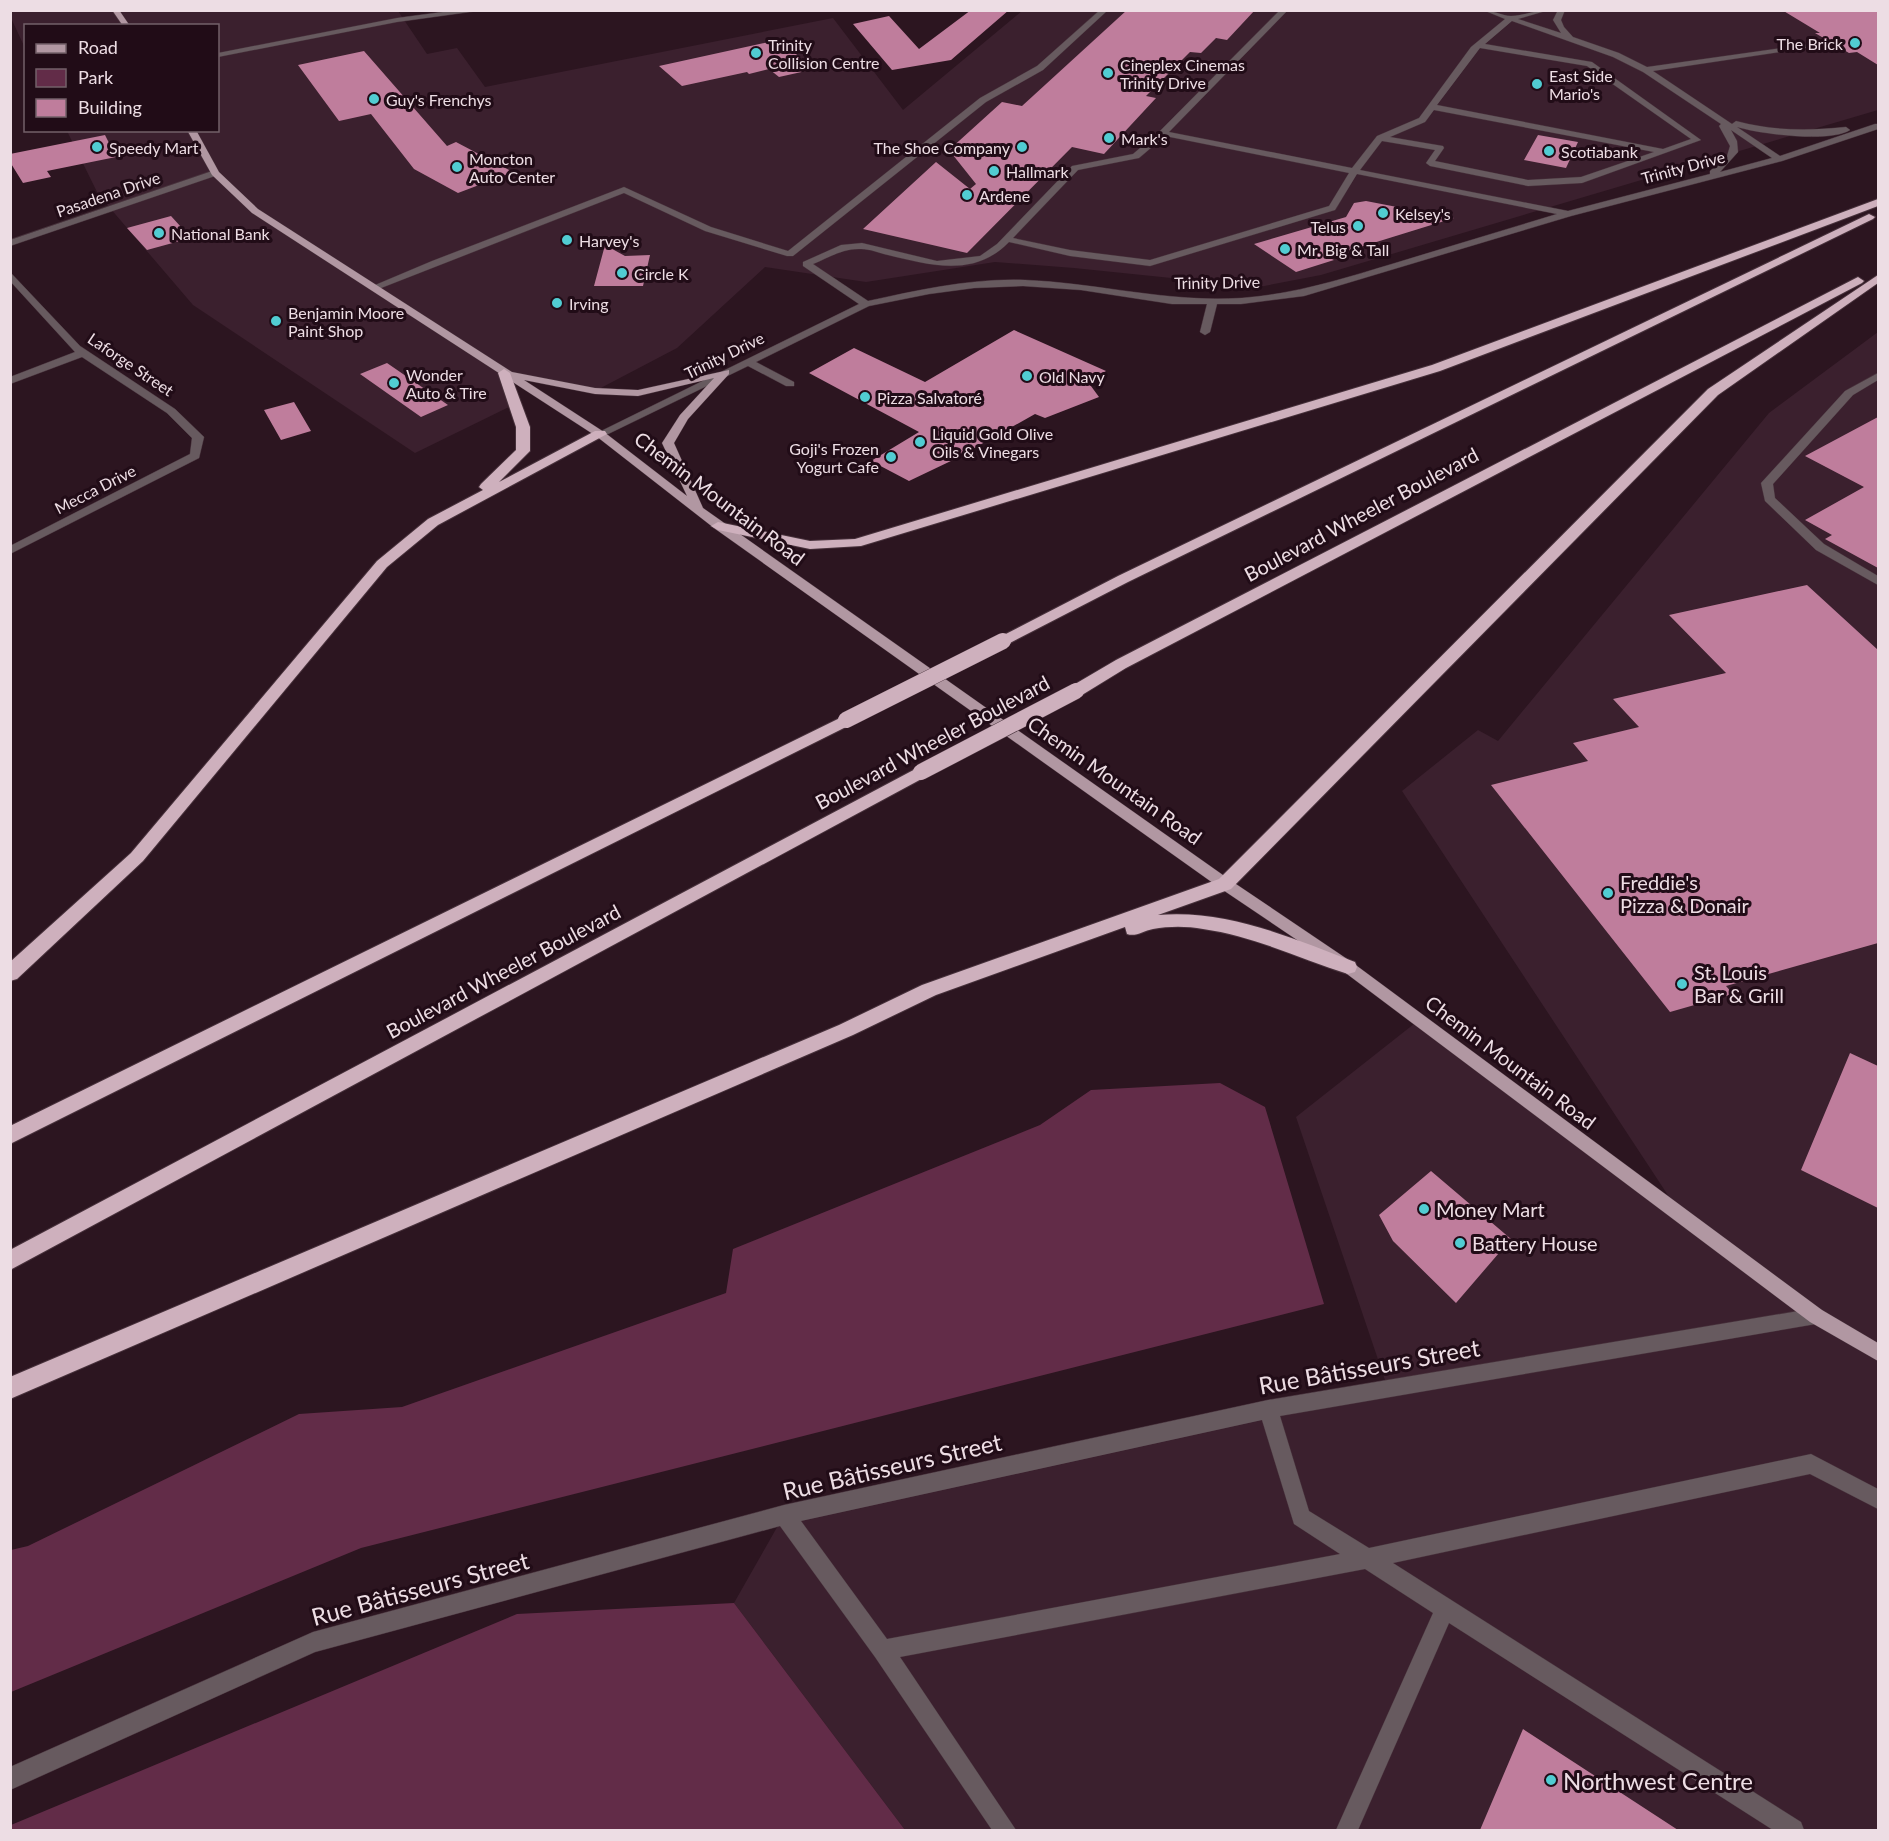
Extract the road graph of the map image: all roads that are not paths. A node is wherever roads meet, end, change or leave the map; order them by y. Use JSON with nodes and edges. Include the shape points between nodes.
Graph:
{"nodes":[{"id":1,"x":115,"y":10,"type":"edge"},
{"id":2,"x":481,"y":10,"type":"edge"},
{"id":3,"x":1105,"y":10,"type":"edge"},
{"id":4,"x":1285,"y":10,"type":"edge"},
{"id":5,"x":1486,"y":10,"type":"edge"},
{"id":6,"x":1546,"y":10,"type":"edge"},
{"id":7,"x":1562,"y":10,"type":"edge"},
{"id":8,"x":1511,"y":18,"type":"junction"},
{"id":9,"x":126,"y":24,"type":"edge"},
{"id":10,"x":1570,"y":39,"type":"junction"},
{"id":11,"x":1821,"y":44,"type":"dead end"},
{"id":12,"x":1479,"y":45,"type":"junction"},
{"id":13,"x":219,"y":55,"type":"edge"},
{"id":14,"x":1646,"y":70,"type":"junction"},
{"id":15,"x":1432,"y":107,"type":"junction"},
{"id":16,"x":1716,"y":116,"type":"junction"},
{"id":17,"x":1878,"y":126,"type":"edge"},
{"id":18,"x":191,"y":132,"type":"edge"},
{"id":19,"x":1163,"y":133,"type":"junction"},
{"id":20,"x":1380,"y":138,"type":"junction"},
{"id":21,"x":1664,"y":151,"type":"junction"},
{"id":22,"x":1779,"y":159,"type":"junction"},
{"id":23,"x":1354,"y":171,"type":"junction"},
{"id":24,"x":215,"y":173,"type":"junction"},
{"id":25,"x":1707,"y":177,"type":"junction"},
{"id":26,"x":1878,"y":202,"type":"edge"},
{"id":27,"x":1878,"y":212,"type":"edge"},
{"id":28,"x":1568,"y":214,"type":"junction"},
{"id":29,"x":1007,"y":239,"type":"junction"},
{"id":30,"x":10,"y":243,"type":"edge"},
{"id":31,"x":790,"y":254,"type":"junction"},
{"id":32,"x":806,"y":264,"type":"junction"},
{"id":33,"x":1878,"y":270,"type":"edge"},
{"id":34,"x":10,"y":275,"type":"edge"},
{"id":35,"x":1878,"y":278,"type":"edge"},
{"id":36,"x":372,"y":288,"type":"junction"},
{"id":37,"x":1213,"y":301,"type":"junction"},
{"id":38,"x":866,"y":304,"type":"junction"},
{"id":39,"x":1205,"y":332,"type":"dead end"},
{"id":40,"x":85,"y":352,"type":"junction"},
{"id":41,"x":748,"y":362,"type":"junction"},
{"id":42,"x":725,"y":372,"type":"junction"},
{"id":43,"x":504,"y":373,"type":"junction"},
{"id":44,"x":1878,"y":376,"type":"edge"},
{"id":45,"x":10,"y":381,"type":"edge"},
{"id":46,"x":790,"y":384,"type":"dead end"},
{"id":47,"x":600,"y":434,"type":"junction"},
{"id":48,"x":195,"y":456,"type":"joint"},
{"id":49,"x":469,"y":503,"type":"junction"},
{"id":50,"x":699,"y":511,"type":"junction"},
{"id":51,"x":718,"y":526,"type":"junction"},
{"id":52,"x":10,"y":550,"type":"edge"},
{"id":53,"x":1878,"y":581,"type":"edge"},
{"id":54,"x":1225,"y":884,"type":"junction"},
{"id":55,"x":1348,"y":967,"type":"junction"},
{"id":56,"x":10,"y":975,"type":"edge"},
{"id":57,"x":846,"y":1030,"type":"junction"},
{"id":58,"x":10,"y":1136,"type":"edge"},
{"id":59,"x":10,"y":1261,"type":"edge"},
{"id":60,"x":1816,"y":1316,"type":"junction"},
{"id":61,"x":1878,"y":1353,"type":"edge"},
{"id":62,"x":10,"y":1388,"type":"edge"},
{"id":63,"x":1268,"y":1409,"type":"junction"},
{"id":64,"x":1878,"y":1499,"type":"edge"},
{"id":65,"x":784,"y":1515,"type":"junction"},
{"id":66,"x":1366,"y":1559,"type":"junction"},
{"id":67,"x":1445,"y":1610,"type":"junction"},
{"id":68,"x":882,"y":1650,"type":"junction"},
{"id":69,"x":10,"y":1779,"type":"edge"},
{"id":70,"x":1005,"y":1830,"type":"edge"},
{"id":71,"x":1347,"y":1830,"type":"edge"},
{"id":72,"x":1793,"y":1830,"type":"edge"}],
"edges":[{"from":1,"to":9,"type":"main road"},
{"from":2,"to":13,"type":"street","via":[[397,20]]},
{"from":3,"to":31,"type":"street","via":[[1040,68],[983,99]]},
{"from":4,"to":19,"type":"street"},
{"from":5,"to":8,"type":"street"},
{"from":6,"to":8,"type":"street"},
{"from":7,"to":10,"type":"street","via":[[1557,20]]},
{"from":8,"to":10,"type":"street"},
{"from":8,"to":12,"type":"street"},
{"from":10,"to":14,"type":"street"},
{"from":11,"to":14,"type":"street"},
{"from":12,"to":15,"type":"street"},
{"from":12,"to":21,"type":"street","via":[[1588,64],[1697,140]]},
{"from":14,"to":16,"type":"street"},
{"from":15,"to":20,"type":"street","via":[[1422,120]]},
{"from":15,"to":21,"type":"street"},
{"from":16,"to":17,"type":"street","via":[[1770,133]]},
{"from":16,"to":22,"type":"street"},
{"from":16,"to":25,"type":"street","via":[[1735,146],[1733,156]]},
{"from":17,"to":22,"type":"street","name":"Trinity Drive"},
{"from":18,"to":24,"type":"main road","name":"Chemin Mountain Road"},
{"from":19,"to":23,"type":"street"},
{"from":19,"to":29,"type":"street","via":[[1136,156],[1075,168]]},
{"from":20,"to":21,"type":"street","via":[[1440,148],[1430,164],[1528,183],[1582,180]]},
{"from":20,"to":23,"type":"street"},
{"from":22,"to":25,"type":"street","name":"Trinity Drive"},
{"from":23,"to":28,"type":"street"},
{"from":23,"to":29,"type":"street","via":[[1332,208],[1150,263],[1070,253]]},
{"from":24,"to":30,"type":"street","name":"Pasadena Drive"},
{"from":24,"to":36,"type":"main road","name":"Chemin Mountain Road","via":[[255,212]]},
{"from":25,"to":28,"type":"street","name":"Trinity Drive"},
{"from":26,"to":51,"type":"highway","via":[[1436,368],[856,543],[810,545]]},
{"from":27,"to":58,"type":"highway","name":"Boulevard Wheeler Boulevard","bridge":true,"via":[[1123,579]]},
{"from":28,"to":37,"type":"street","name":"Trinity Drive","via":[[1301,294],[1241,302]]},
{"from":29,"to":32,"type":"street","via":[[983,258],[959,263],[937,264],[862,246],[844,247]]},
{"from":31,"to":32,"type":"street"},
{"from":31,"to":36,"type":"street","via":[[708,229],[624,190]]},
{"from":32,"to":38,"type":"street"},
{"from":33,"to":59,"type":"highway","name":"Boulevard Wheeler Boulevard","bridge":true,"via":[[1121,664]]},
{"from":34,"to":40,"type":"street","name":"Laforge Street","via":[[76,348]]},
{"from":35,"to":54,"type":"highway","via":[[1713,392]]},
{"from":36,"to":43,"type":"main road","name":"Chemin Mountain Road"},
{"from":37,"to":38,"type":"street","name":"Trinity Drive","via":[[1172,301],[1023,283],[929,291]]},
{"from":37,"to":39,"type":"street"},
{"from":38,"to":41,"type":"street","name":"Trinity Drive"},
{"from":40,"to":45,"type":"street"},
{"from":40,"to":48,"type":"street","name":"Laforge Street","via":[[171,411],[198,437]]},
{"from":41,"to":42,"type":"street","name":"Trinity Drive"},
{"from":41,"to":46,"type":"street"},
{"from":42,"to":43,"type":"main road","via":[[638,393],[595,391]]},
{"from":42,"to":47,"type":"street","name":"Trinity Drive"},
{"from":42,"to":50,"type":"main road","via":[[684,417],[668,443]]},
{"from":43,"to":47,"type":"main road","name":"Chemin Mountain Road"},
{"from":43,"to":49,"type":"highway","via":[[524,427],[523,451]]},
{"from":44,"to":53,"type":"street","via":[[1849,393],[1767,483],[1769,499],[1820,547]]},
{"from":47,"to":49,"type":"highway"},
{"from":47,"to":50,"type":"main road","name":"Chemin Mountain Road"},
{"from":48,"to":52,"type":"street","name":"Mecca Drive"},
{"from":49,"to":56,"type":"highway","via":[[433,522],[382,564],[137,857]]},
{"from":50,"to":51,"type":"main road","name":"Chemin Mountain Road"},
{"from":51,"to":54,"type":"main road","name":"Chemin Mountain Road"},
{"from":54,"to":55,"type":"main road","name":"Chemin Mountain Road"},
{"from":54,"to":57,"type":"highway","via":[[928,990]]},
{"from":55,"to":57,"type":"highway","via":[[1239,928],[1156,921]]},
{"from":55,"to":60,"type":"main road","name":"Chemin Mountain Road"},
{"from":57,"to":62,"type":"highway"},
{"from":60,"to":61,"type":"main road","name":"Chemin Mountain Road"},
{"from":60,"to":63,"type":"street","name":"Rue Bâtisseurs Street"},
{"from":63,"to":65,"type":"street","name":"Rue Bâtisseurs Street"},
{"from":63,"to":66,"type":"street","via":[[1301,1517]]},
{"from":64,"to":66,"type":"street","via":[[1811,1464]]},
{"from":65,"to":68,"type":"street"},
{"from":65,"to":69,"type":"street","name":"Rue Bâtisseurs Street","via":[[313,1642]]},
{"from":66,"to":67,"type":"street"},
{"from":66,"to":68,"type":"street"},
{"from":67,"to":71,"type":"street"},
{"from":67,"to":72,"type":"street"},
{"from":68,"to":70,"type":"street"}]}
